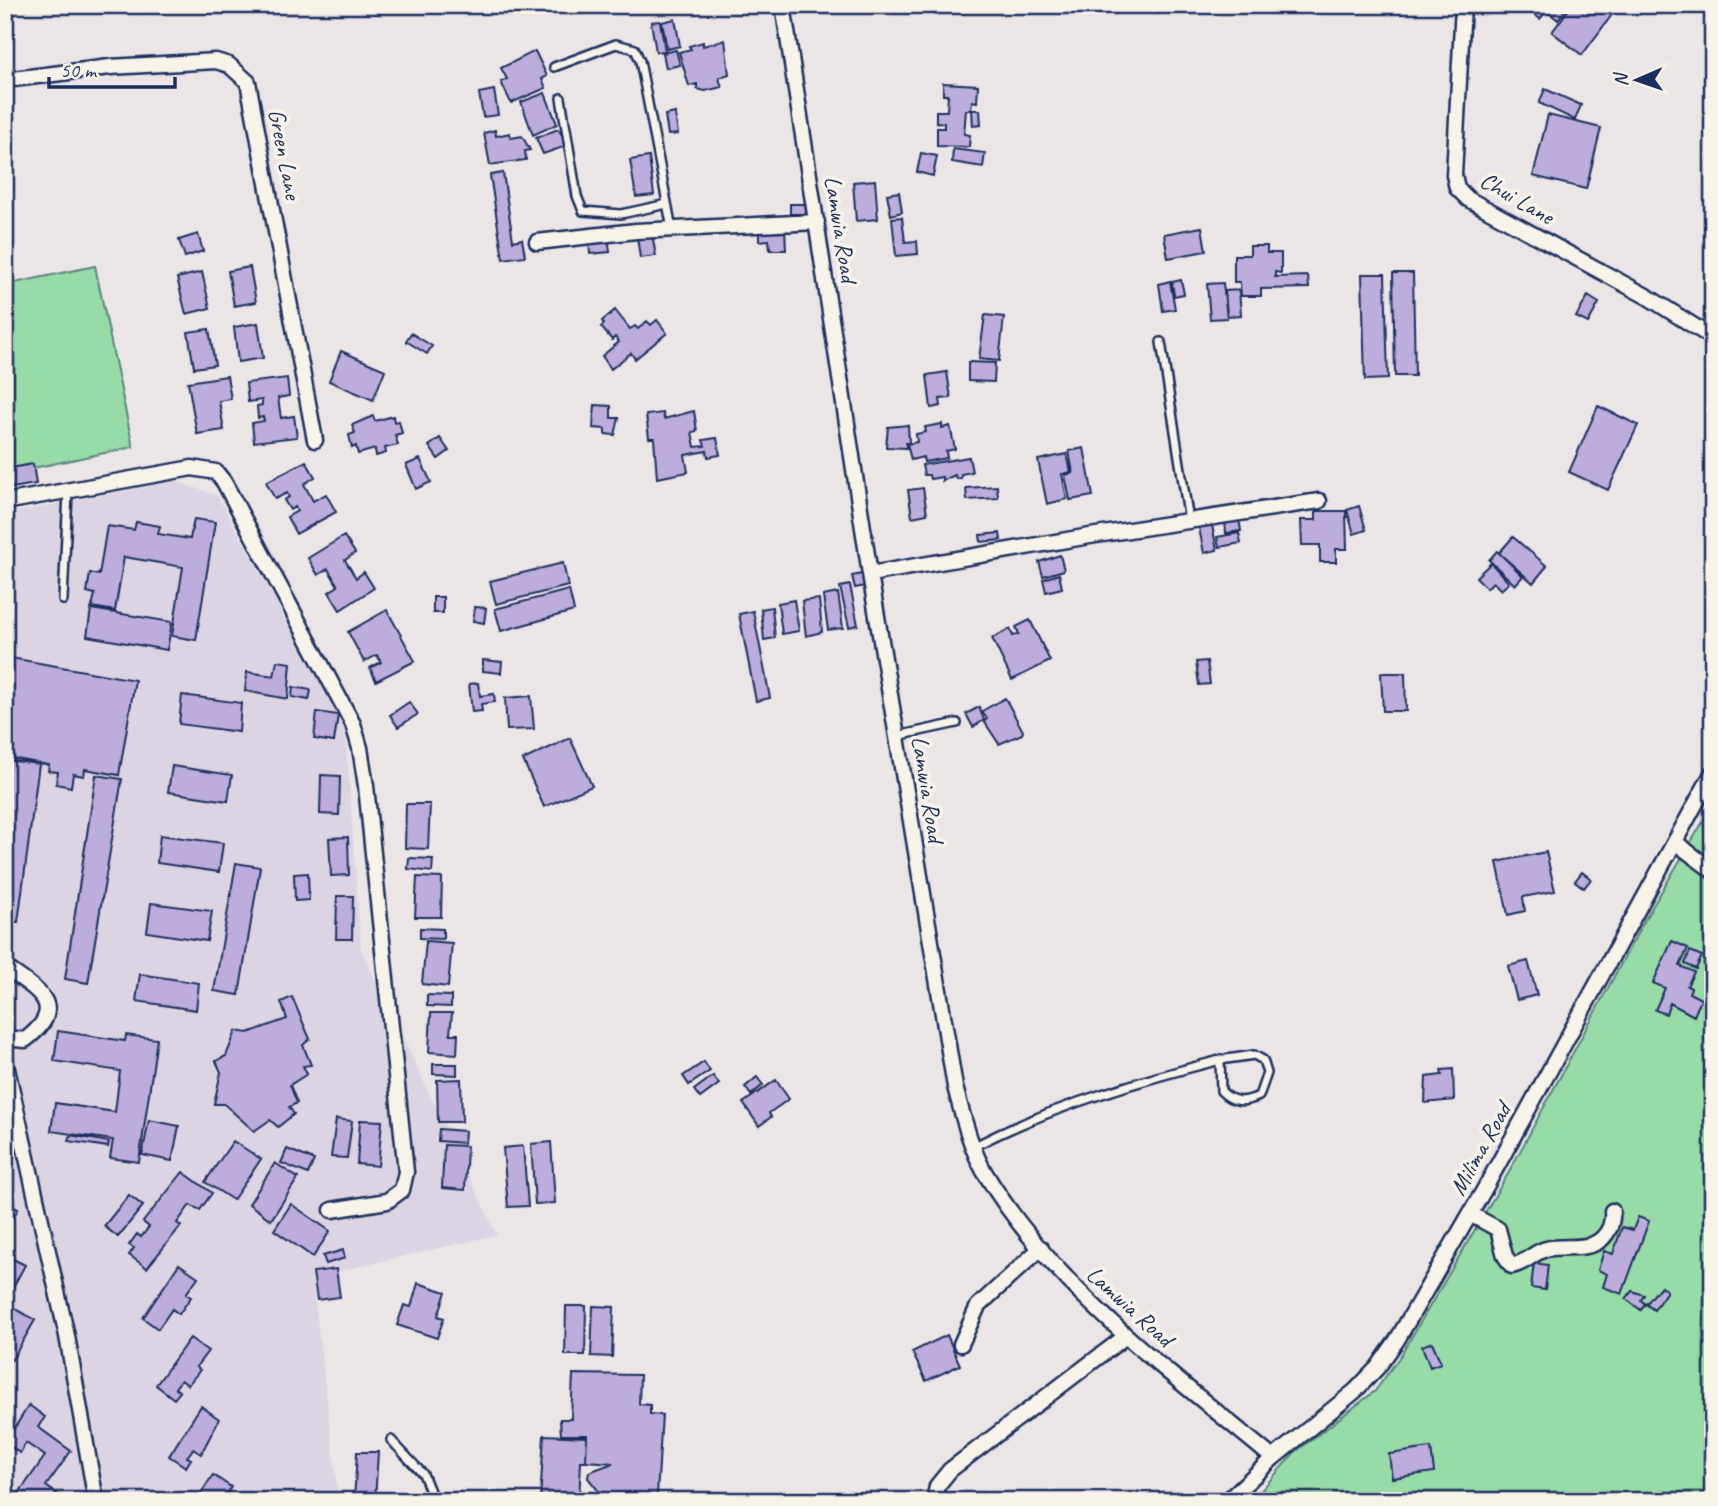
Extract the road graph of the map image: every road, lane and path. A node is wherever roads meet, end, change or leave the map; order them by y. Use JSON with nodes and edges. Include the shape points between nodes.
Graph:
{"nodes":[{"id":1,"x":783,"y":5,"type":"edge"},
{"id":2,"x":1464,"y":5,"type":"edge"},
{"id":3,"x":554,"y":67,"type":"dead end"},
{"id":4,"x":5,"y":80,"type":"edge"},
{"id":5,"x":561,"y":99,"type":"dead end"},
{"id":6,"x":667,"y":204,"type":"junction"},
{"id":7,"x":817,"y":222,"type":"junction"},
{"id":8,"x":672,"y":229,"type":"junction"},
{"id":9,"x":537,"y":242,"type":"dead end"},
{"id":10,"x":1713,"y":338,"type":"edge"},
{"id":11,"x":1161,"y":342,"type":"dead end"},
{"id":12,"x":315,"y":440,"type":"dead end"},
{"id":13,"x":68,"y":492,"type":"junction"},
{"id":14,"x":1319,"y":501,"type":"dead end"},
{"id":15,"x":5,"y":502,"type":"edge"},
{"id":16,"x":1189,"y":521,"type":"junction"},
{"id":17,"x":870,"y":574,"type":"junction"},
{"id":18,"x":63,"y":600,"type":"dead end"},
{"id":19,"x":957,"y":723,"type":"dead end"},
{"id":20,"x":897,"y":736,"type":"junction"},
{"id":21,"x":1713,"y":772,"type":"edge"},
{"id":22,"x":1675,"y":842,"type":"junction"},
{"id":23,"x":1713,"y":871,"type":"edge"},
{"id":24,"x":5,"y":967,"type":"edge"},
{"id":25,"x":5,"y":1038,"type":"edge"},
{"id":26,"x":5,"y":1060,"type":"edge"},
{"id":27,"x":1220,"y":1060,"type":"junction"},
{"id":28,"x":973,"y":1147,"type":"junction"},
{"id":29,"x":332,"y":1210,"type":"dead end"},
{"id":30,"x":1612,"y":1211,"type":"dead end"},
{"id":31,"x":1470,"y":1214,"type":"junction"},
{"id":32,"x":1041,"y":1248,"type":"junction"},
{"id":33,"x":1126,"y":1336,"type":"junction"},
{"id":34,"x":961,"y":1343,"type":"dead end"},
{"id":35,"x":391,"y":1440,"type":"dead end"},
{"id":36,"x":1273,"y":1458,"type":"junction"},
{"id":37,"x":96,"y":1501,"type":"edge"},
{"id":38,"x":434,"y":1501,"type":"edge"},
{"id":39,"x":934,"y":1501,"type":"edge"},
{"id":40,"x":1227,"y":1501,"type":"edge"}],
"edges":[{"from":1,"to":7,"type":"street","name":"Lamwia Road"},
{"from":2,"to":10,"type":"street","name":"Chui Lane","via":[[1457,188],[1468,199],[1648,297]]},
{"from":3,"to":6,"type":"lane","via":[[616,44],[635,49]]},
{"from":4,"to":12,"type":"street","name":"Green Lane","via":[[110,67],[216,61],[229,65],[248,82]]},
{"from":5,"to":6,"type":"lane","via":[[583,211],[621,215]]},
{"from":6,"to":8,"type":"lane"},
{"from":7,"to":8,"type":"street"},
{"from":7,"to":17,"type":"street","name":"Lamwia Road"},
{"from":8,"to":9,"type":"street"},
{"from":11,"to":16,"type":"lane"},
{"from":13,"to":15,"type":"street"},
{"from":13,"to":18,"type":"lane"},
{"from":13,"to":29,"type":"street","via":[[192,468],[216,472],[352,724],[366,786],[406,1171],[402,1190],[387,1201]]},
{"from":14,"to":16,"type":"street"},
{"from":16,"to":17,"type":"street"},
{"from":17,"to":20,"type":"street","name":"Lamwia Road"},
{"from":19,"to":20,"type":"lane"},
{"from":20,"to":28,"type":"street","name":"Lamwia Road","via":[[955,1087]]},
{"from":21,"to":22,"type":"street","name":"Milima Road"},
{"from":22,"to":23,"type":"street"},
{"from":22,"to":31,"type":"street","name":"Milima Road"},
{"from":24,"to":25,"type":"street","via":[[47,1002],[47,1016],[40,1029],[25,1040]]},
{"from":26,"to":37,"type":"street","via":[[67,1336]]},
{"from":27,"to":27,"type":"lane","via":[[1221,1091],[1227,1097],[1248,1101],[1259,1096],[1267,1073],[1263,1060],[1254,1055]]},
{"from":27,"to":28,"type":"lane","via":[[1037,1119]]},
{"from":28,"to":32,"type":"street","name":"Lamwia Road","via":[[984,1171]]},
{"from":30,"to":31,"type":"street","via":[[1614,1218],[1606,1236],[1597,1244],[1544,1249],[1524,1264],[1512,1266],[1498,1229]]},
{"from":31,"to":36,"type":"street","name":"Milima Road","via":[[1378,1367]]},
{"from":32,"to":33,"type":"street","name":"Lamwia Road"},
{"from":32,"to":34,"type":"street","via":[[978,1306]]},
{"from":33,"to":36,"type":"street","name":"Lamwia Road"},
{"from":33,"to":39,"type":"street","via":[[950,1470],[937,1486]]},
{"from":35,"to":38,"type":"lane","via":[[423,1474]]},
{"from":36,"to":40,"type":"street","name":"Milima Road"}]}
